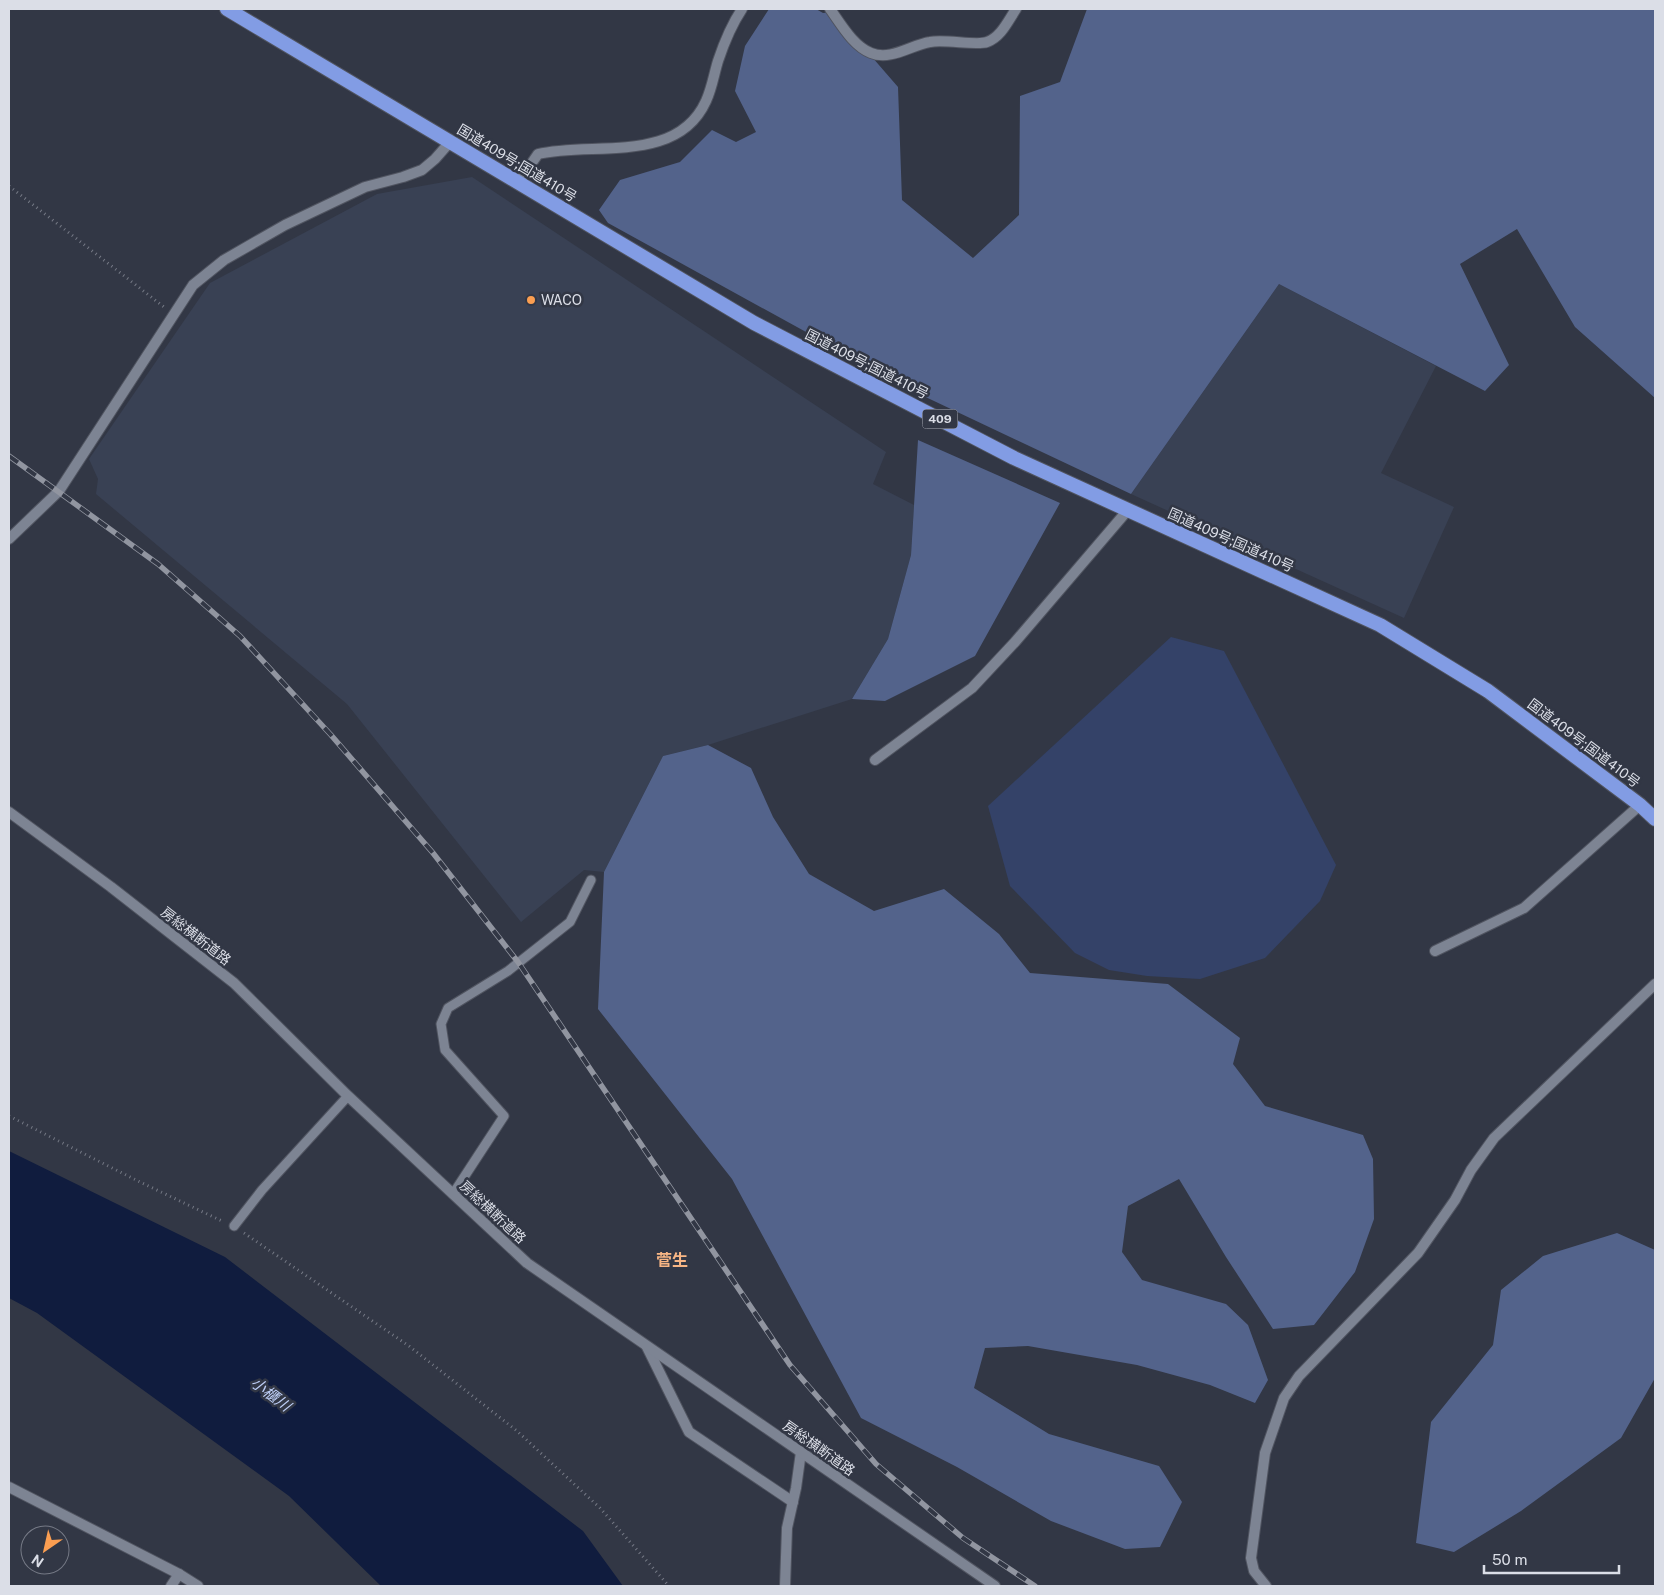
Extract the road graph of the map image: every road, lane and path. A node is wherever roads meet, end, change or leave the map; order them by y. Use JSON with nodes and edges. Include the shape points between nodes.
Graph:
{"nodes":[{"id":1,"x":226,"y":9,"type":"edge"},
{"id":2,"x":742,"y":9,"type":"edge"},
{"id":3,"x":830,"y":9,"type":"edge"},
{"id":4,"x":1016,"y":9,"type":"edge"},
{"id":5,"x":450,"y":142,"type":"junction"},
{"id":6,"x":518,"y":183,"type":"junction"},
{"id":7,"x":9,"y":186,"type":"edge"},
{"id":8,"x":174,"y":315,"type":"junction"},
{"id":9,"x":1127,"y":511,"type":"junction"},
{"id":10,"x":9,"y":538,"type":"edge"},
{"id":11,"x":875,"y":760,"type":"dead end"},
{"id":12,"x":1640,"y":805,"type":"junction"},
{"id":13,"x":9,"y":812,"type":"edge"},
{"id":14,"x":1655,"y":819,"type":"edge"},
{"id":15,"x":591,"y":880,"type":"dead end"},
{"id":16,"x":1435,"y":952,"type":"dead end"},
{"id":17,"x":1655,"y":984,"type":"edge"},
{"id":18,"x":348,"y":1096,"type":"junction"},
{"id":19,"x":9,"y":1116,"type":"edge"},
{"id":20,"x":453,"y":1194,"type":"junction"},
{"id":21,"x":234,"y":1226,"type":"junction"},
{"id":22,"x":647,"y":1347,"type":"junction"},
{"id":23,"x":801,"y":1452,"type":"junction"},
{"id":24,"x":9,"y":1487,"type":"edge"},
{"id":25,"x":793,"y":1502,"type":"junction"},
{"id":26,"x":179,"y":1574,"type":"junction"},
{"id":27,"x":171,"y":1586,"type":"edge"},
{"id":28,"x":198,"y":1586,"type":"edge"},
{"id":29,"x":669,"y":1586,"type":"edge"},
{"id":30,"x":785,"y":1586,"type":"edge"},
{"id":31,"x":995,"y":1586,"type":"edge"},
{"id":32,"x":1266,"y":1586,"type":"edge"}],
"edges":[{"from":1,"to":5,"type":"highway","name":"国道409号;国道410号","number":"409"},
{"from":2,"to":6,"type":"street","via":[[718,60],[706,100],[697,117],[680,132],[654,143],[630,148],[554,150],[538,154]]},
{"from":3,"to":4,"type":"street","via":[[858,44],[871,54],[888,56],[930,42],[985,43],[998,36]]},
{"from":5,"to":6,"type":"highway","name":"国道409号;国道410号","number":"409"},
{"from":5,"to":8,"type":"street","via":[[422,170],[364,186],[224,260],[193,285]]},
{"from":6,"to":9,"type":"highway","name":"国道409号;国道410号","number":"409","via":[[754,323],[1014,458]]},
{"from":7,"to":8,"type":"path"},
{"from":8,"to":10,"type":"street","via":[[59,491]]},
{"from":9,"to":11,"type":"street","via":[[972,688]]},
{"from":9,"to":12,"type":"highway","name":"国道409号;国道410号","number":"409","via":[[1380,625],[1488,692]]},
{"from":12,"to":14,"type":"highway","name":"国道409号;国道410号","number":"409"},
{"from":12,"to":16,"type":"street","via":[[1524,908]]},
{"from":13,"to":18,"type":"street","name":"房総横断道路","via":[[234,983]]},
{"from":15,"to":20,"type":"lane","via":[[570,922],[508,971],[448,1008],[441,1024],[445,1050],[504,1116]]},
{"from":17,"to":32,"type":"street","via":[[1494,1138],[1418,1253],[1300,1376],[1284,1398],[1265,1453],[1251,1558],[1254,1572]]},
{"from":18,"to":20,"type":"street","name":"房総横断道路"},
{"from":18,"to":21,"type":"lane","via":[[262,1190]]},
{"from":19,"to":21,"type":"path"},
{"from":20,"to":22,"type":"street","name":"房総横断道路","via":[[527,1263]]},
{"from":21,"to":29,"type":"path","via":[[408,1346],[517,1431],[600,1508]]},
{"from":22,"to":23,"type":"street","name":"房総横断道路"},
{"from":22,"to":25,"type":"street","via":[[689,1432]]},
{"from":23,"to":25,"type":"street"},
{"from":23,"to":31,"type":"street","name":"房総横断道路"},
{"from":24,"to":26,"type":"street"},
{"from":25,"to":30,"type":"street","via":[[787,1528]]},
{"from":26,"to":27,"type":"street"},
{"from":26,"to":28,"type":"street"}]}
